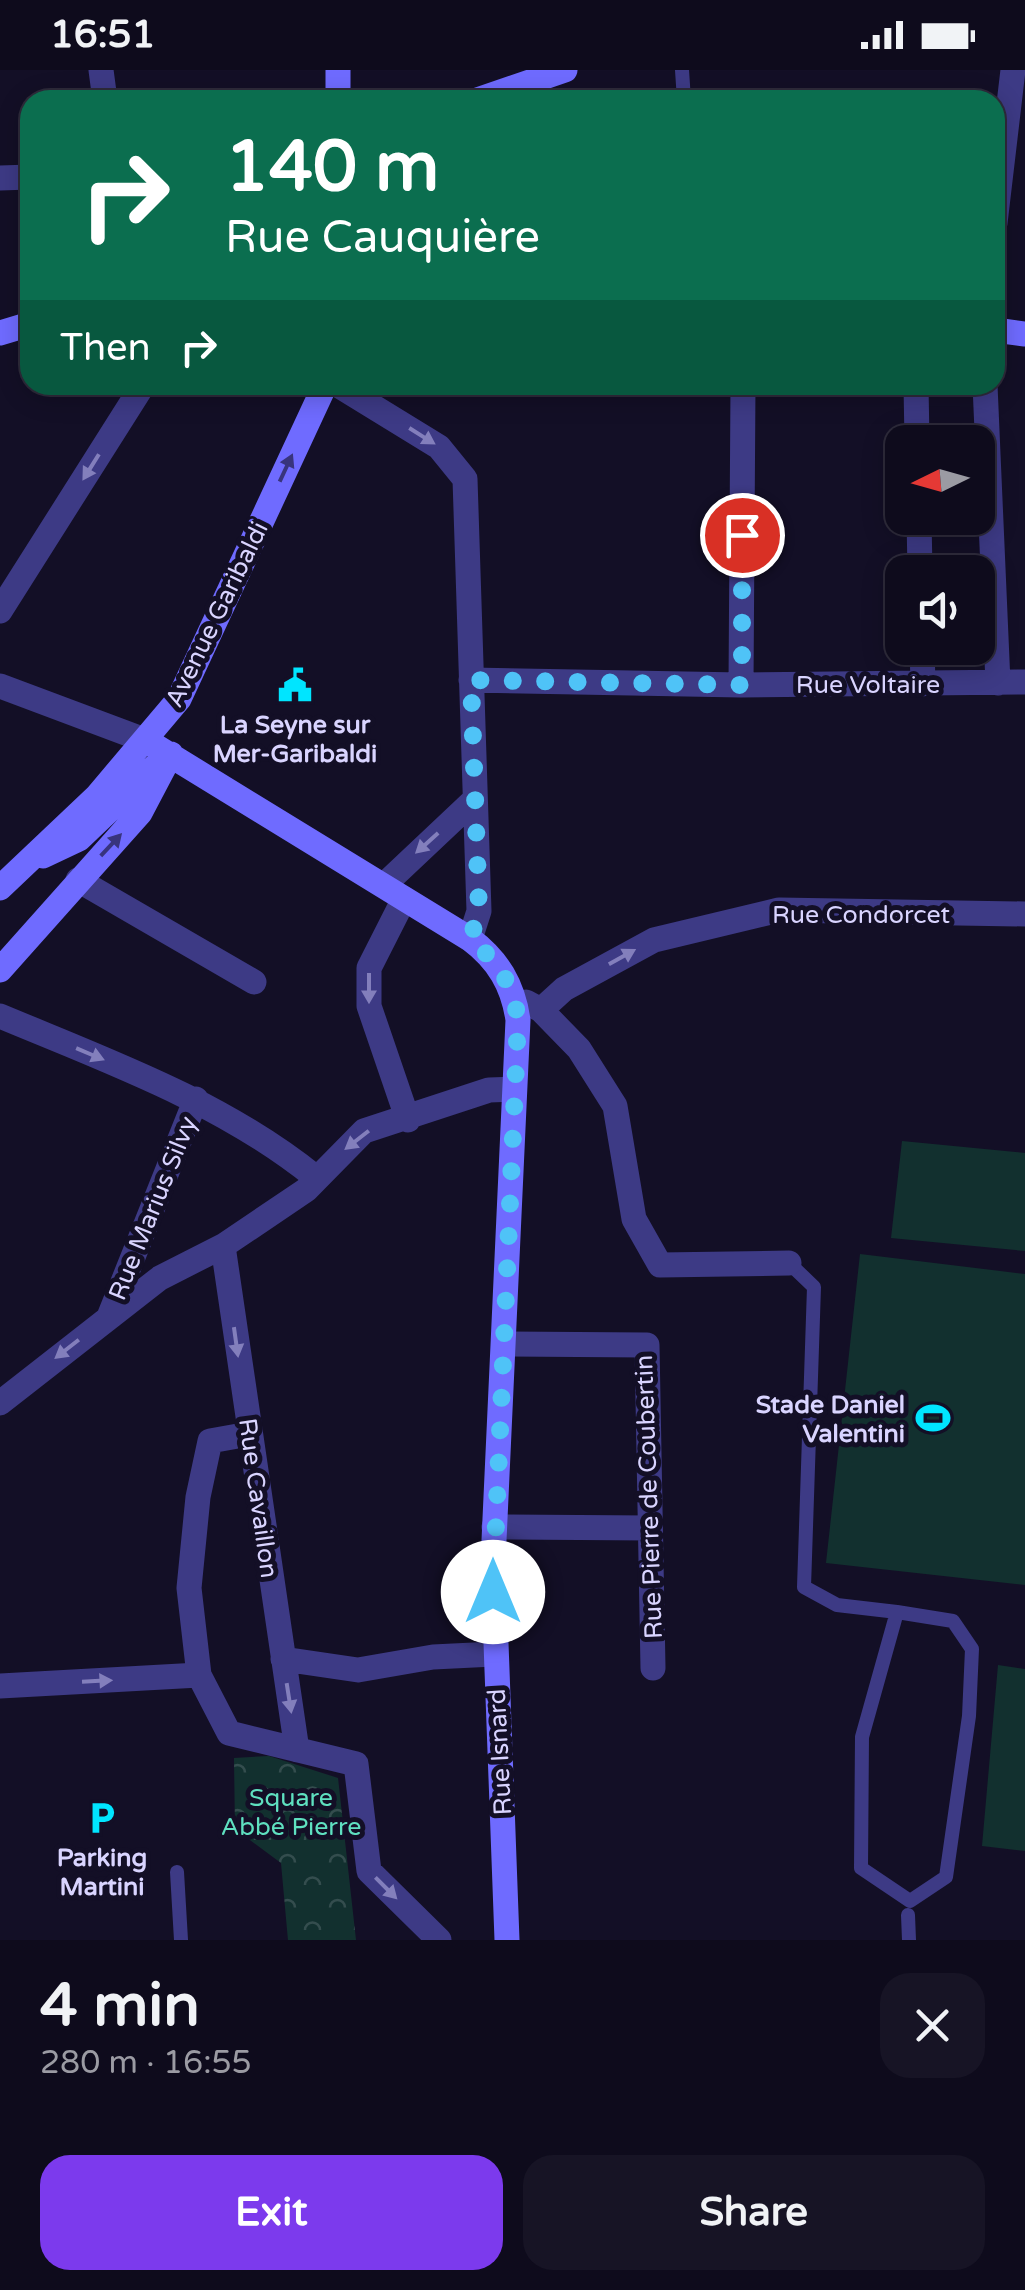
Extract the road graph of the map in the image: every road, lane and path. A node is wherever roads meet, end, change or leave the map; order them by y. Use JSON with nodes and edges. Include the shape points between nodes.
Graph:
{"nodes":[{"id":1,"x":565,"y":70,"type":"edge"},
{"id":2,"x":1013,"y":70,"type":"edge"},
{"id":3,"x":506,"y":90,"type":"edge"},
{"id":4,"x":1005,"y":138,"type":"edge"},
{"id":5,"x":137,"y":395,"type":"edge"},
{"id":6,"x":320,"y":395,"type":"edge"},
{"id":7,"x":354,"y":395,"type":"edge"},
{"id":8,"x":743,"y":395,"type":"edge"},
{"id":9,"x":916,"y":395,"type":"edge"},
{"id":10,"x":985,"y":395,"type":"edge"},
{"id":11,"x":917,"y":425,"type":"edge"},
{"id":12,"x":0,"y":611,"type":"edge"},
{"id":13,"x":922,"y":665,"type":"edge"},
{"id":14,"x":471,"y":680,"type":"junction"},
{"id":15,"x":1025,"y":682,"type":"edge"},
{"id":16,"x":998,"y":683,"type":"junction"},
{"id":17,"x":923,"y":684,"type":"junction"},
{"id":18,"x":742,"y":685,"type":"junction"},
{"id":19,"x":0,"y":686,"type":"edge"},
{"id":20,"x":147,"y":741,"type":"junction"},
{"id":21,"x":170,"y":754,"type":"junction"},
{"id":22,"x":472,"y":802,"type":"junction"},
{"id":23,"x":29,"y":860,"type":"junction"},
{"id":24,"x":78,"y":880,"type":"junction"},
{"id":25,"x":0,"y":888,"type":"edge"},
{"id":26,"x":394,"y":892,"type":"junction"},
{"id":27,"x":1025,"y":914,"type":"edge"},
{"id":28,"x":470,"y":940,"type":"junction"},
{"id":29,"x":0,"y":970,"type":"edge"},
{"id":30,"x":254,"y":982,"type":"dead end"},
{"id":31,"x":515,"y":997,"type":"junction"},
{"id":32,"x":541,"y":1010,"type":"junction"},
{"id":33,"x":0,"y":1016,"type":"edge"},
{"id":34,"x":514,"y":1088,"type":"junction"},
{"id":35,"x":196,"y":1099,"type":"junction"},
{"id":36,"x":408,"y":1120,"type":"junction"},
{"id":37,"x":316,"y":1177,"type":"junction"},
{"id":38,"x":223,"y":1246,"type":"junction"},
{"id":39,"x":789,"y":1263,"type":"joint"},
{"id":40,"x":109,"y":1317,"type":"junction"},
{"id":41,"x":504,"y":1344,"type":"junction"},
{"id":42,"x":0,"y":1404,"type":"edge"},
{"id":43,"x":249,"y":1434,"type":"junction"},
{"id":44,"x":494,"y":1527,"type":"junction"},
{"id":45,"x":650,"y":1528,"type":"junction"},
{"id":46,"x":897,"y":1612,"type":"junction"},
{"id":47,"x":494,"y":1654,"type":"junction"},
{"id":48,"x":283,"y":1659,"type":"junction"},
{"id":49,"x":653,"y":1668,"type":"dead end"},
{"id":50,"x":199,"y":1675,"type":"junction"},
{"id":51,"x":0,"y":1686,"type":"edge"},
{"id":52,"x":297,"y":1750,"type":"junction"},
{"id":53,"x":177,"y":1872,"type":"dead end"},
{"id":54,"x":908,"y":1915,"type":"dead end"},
{"id":55,"x":181,"y":1940,"type":"edge"},
{"id":56,"x":438,"y":1940,"type":"edge"},
{"id":57,"x":507,"y":1940,"type":"edge"},
{"id":58,"x":909,"y":1940,"type":"edge"}],
"edges":[{"from":1,"to":3,"type":"street"},
{"from":2,"to":4,"type":"street"},
{"from":5,"to":12,"type":"street","one_way":true},
{"from":20,"to":6,"type":"street","name":"Avenue Garibaldi","one_way":true,"via":[[178,699]]},
{"from":7,"to":14,"type":"street","one_way":true,"via":[[439,447],[465,479]]},
{"from":8,"to":18,"type":"street"},
{"from":9,"to":11,"type":"street"},
{"from":10,"to":16,"type":"street"},
{"from":13,"to":17,"type":"street"},
{"from":14,"to":18,"type":"street","name":"Rue Voltaire"},
{"from":14,"to":22,"type":"street"},
{"from":15,"to":16,"type":"street","name":"Rue Voltaire"},
{"from":16,"to":17,"type":"street","name":"Rue Voltaire"},
{"from":17,"to":18,"type":"street","name":"Rue Voltaire"},
{"from":19,"to":20,"type":"street"},
{"from":20,"to":21,"type":"street"},
{"from":20,"to":23,"type":"street","name":"Avenue Garibaldi"},
{"from":21,"to":23,"type":"street","name":"Avenue Garibaldi","via":[[79,839]]},
{"from":24,"to":21,"type":"street","one_way":true,"via":[[140,814]]},
{"from":21,"to":26,"type":"street"},
{"from":22,"to":26,"type":"street","one_way":true},
{"from":22,"to":28,"type":"street","via":[[479,911]]},
{"from":23,"to":25,"type":"street","name":"Avenue Garibaldi"},
{"from":24,"to":29,"type":"street"},
{"from":24,"to":30,"type":"street"},
{"from":26,"to":28,"type":"street"},
{"from":26,"to":36,"type":"street","one_way":true,"via":[[370,968],[369,1006]]},
{"from":32,"to":27,"type":"street","name":"Rue Condorcet","one_way":true,"via":[[564,989],[654,940],[779,910]]},
{"from":28,"to":31,"type":"street","via":[[504,974]]},
{"from":31,"to":32,"type":"street"},
{"from":31,"to":34,"type":"street","name":"Rue Isnard"},
{"from":32,"to":39,"type":"street","via":[[580,1050],[615,1106],[634,1218],[660,1265]]},
{"from":33,"to":35,"type":"street","one_way":true},
{"from":34,"to":36,"type":"street","via":[[489,1090]]},
{"from":34,"to":41,"type":"street","name":"Rue Isnard"},
{"from":35,"to":37,"type":"street","via":[[275,1144]]},
{"from":35,"to":40,"type":"street","name":"Rue Marius Silvy"},
{"from":36,"to":37,"type":"street","one_way":true,"via":[[364,1131]]},
{"from":37,"to":38,"type":"street"},
{"from":38,"to":40,"type":"street","via":[[160,1278]]},
{"from":38,"to":43,"type":"street","name":"Rue Cavaillon","one_way":true},
{"from":39,"to":46,"type":"lane","via":[[814,1287],[804,1587],[837,1605]]},
{"from":40,"to":42,"type":"street","one_way":true},
{"from":41,"to":44,"type":"street","name":"Rue Isnard"},
{"from":41,"to":45,"type":"street","name":"Rue Pierre de Coubertin","via":[[647,1345]]},
{"from":43,"to":48,"type":"street","name":"Rue Cavaillon"},
{"from":43,"to":50,"type":"street","via":[[210,1440],[189,1588]]},
{"from":44,"to":45,"type":"street"},
{"from":44,"to":47,"type":"street","name":"Rue Isnard"},
{"from":45,"to":49,"type":"street","name":"Rue Pierre de Coubertin"},
{"from":46,"to":46,"type":"lane","via":[[862,1737],[861,1868],[910,1901],[946,1877],[972,1649],[953,1621]]},
{"from":47,"to":48,"type":"street","via":[[433,1656],[358,1670]]},
{"from":47,"to":57,"type":"street","name":"Rue Isnard"},
{"from":48,"to":52,"type":"street","name":"Rue Cavaillon","one_way":true},
{"from":51,"to":50,"type":"street","one_way":true},
{"from":50,"to":52,"type":"street","via":[[229,1733]]},
{"from":52,"to":56,"type":"street","one_way":true,"via":[[356,1764],[369,1871]]},
{"from":53,"to":55,"type":"lane"},
{"from":54,"to":58,"type":"lane"}]}
